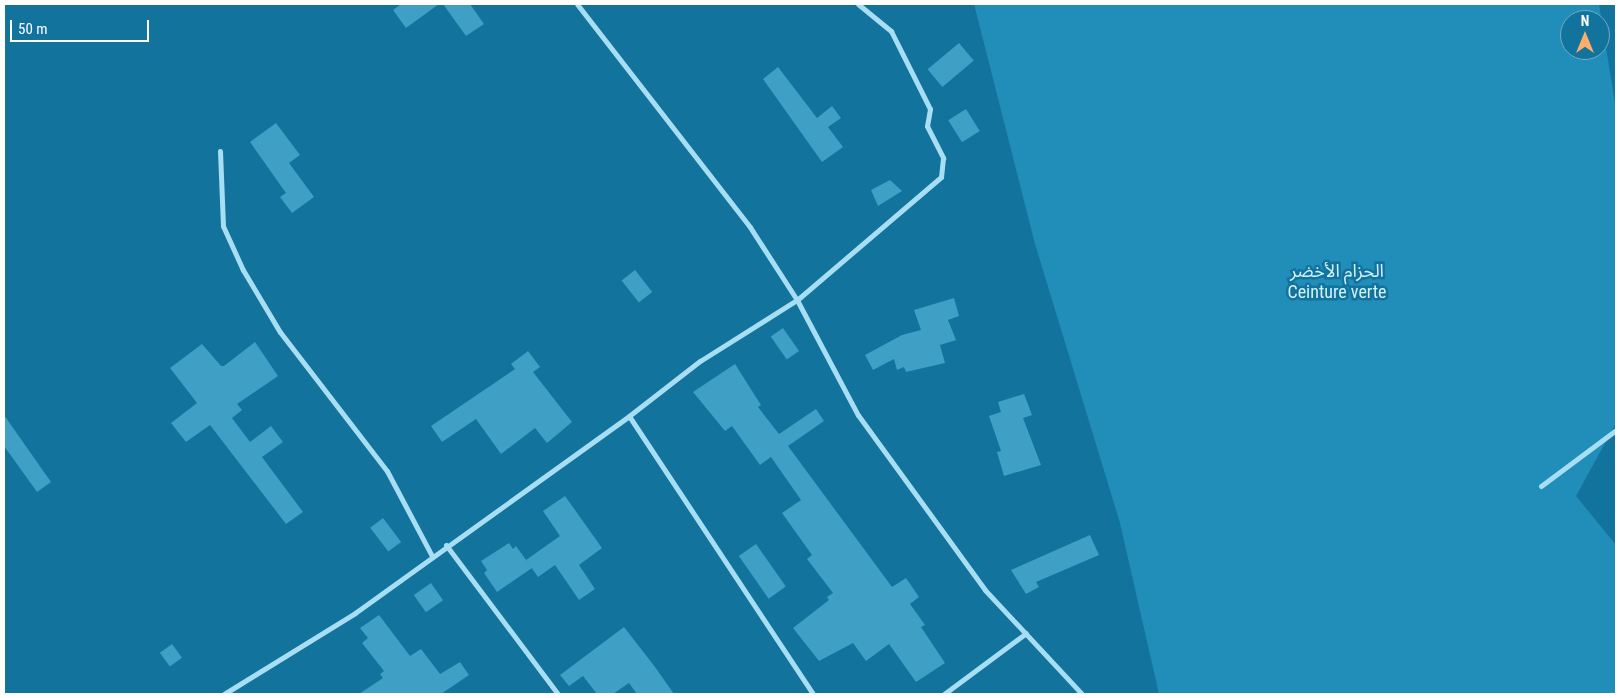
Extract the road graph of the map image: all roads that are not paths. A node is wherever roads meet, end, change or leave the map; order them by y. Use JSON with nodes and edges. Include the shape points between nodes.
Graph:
{"nodes":[{"id":1,"x":577,"y":4,"type":"edge"},
{"id":2,"x":858,"y":4,"type":"edge"},
{"id":3,"x":220,"y":151,"type":"dead end"},
{"id":4,"x":797,"y":300,"type":"junction"},
{"id":5,"x":629,"y":416,"type":"junction"},
{"id":6,"x":1616,"y":430,"type":"edge"},
{"id":7,"x":1541,"y":486,"type":"dead end"},
{"id":8,"x":446,"y":545,"type":"junction"},
{"id":9,"x":432,"y":556,"type":"junction"},
{"id":10,"x":1026,"y":633,"type":"junction"},
{"id":11,"x":224,"y":694,"type":"edge"},
{"id":12,"x":558,"y":694,"type":"edge"},
{"id":13,"x":813,"y":694,"type":"edge"},
{"id":14,"x":944,"y":694,"type":"edge"},
{"id":15,"x":1082,"y":694,"type":"edge"}],
"edges":[{"from":1,"to":4,"type":"street","via":[[750,227]]},
{"from":2,"to":4,"type":"street","via":[[891,31],[930,109],[927,126],[943,158],[941,177]]},
{"from":3,"to":9,"type":"street","via":[[223,226],[243,270],[280,332],[387,471]]},
{"from":4,"to":5,"type":"street","via":[[700,360]]},
{"from":4,"to":10,"type":"street","via":[[858,415],[985,590]]},
{"from":5,"to":8,"type":"street"},
{"from":5,"to":13,"type":"street"},
{"from":6,"to":7,"type":"street"},
{"from":8,"to":9,"type":"street"},
{"from":8,"to":12,"type":"street"},
{"from":9,"to":11,"type":"street","via":[[354,613]]},
{"from":10,"to":14,"type":"street"},
{"from":10,"to":15,"type":"street"}]}
